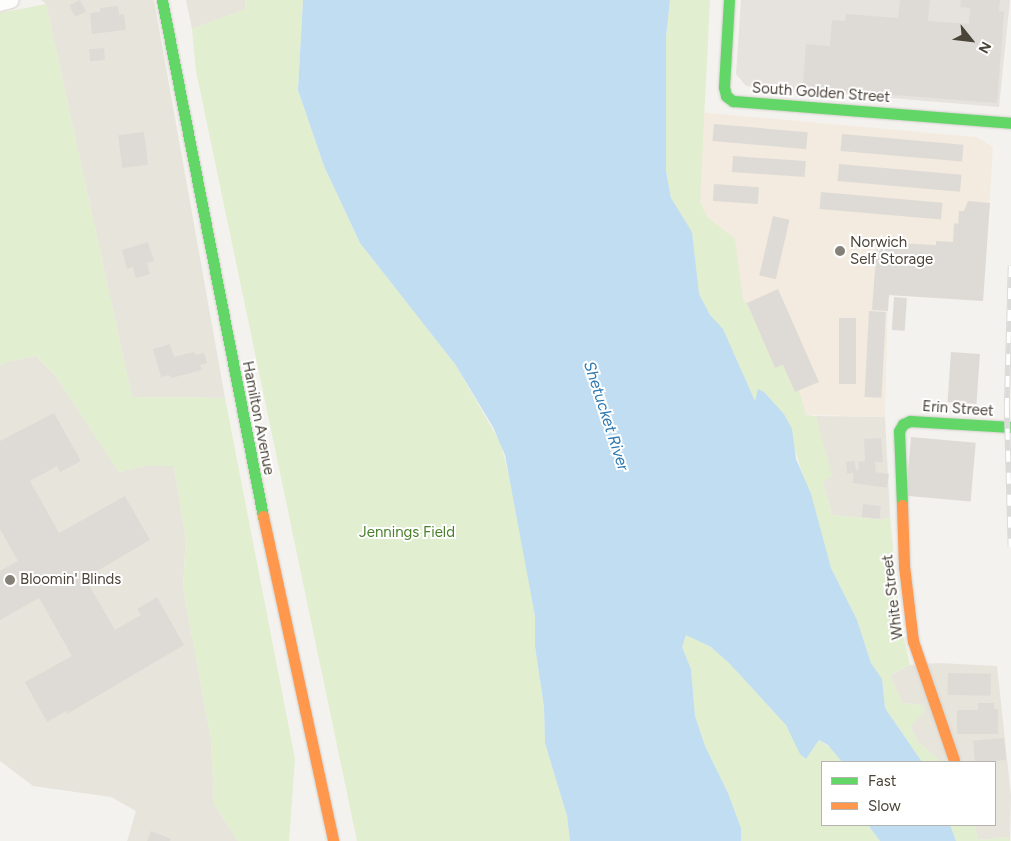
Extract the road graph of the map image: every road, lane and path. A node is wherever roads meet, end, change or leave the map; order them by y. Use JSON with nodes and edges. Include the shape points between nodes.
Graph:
{"nodes":[{"id":1,"x":10,"y":0,"type":"edge"},
{"id":2,"x":162,"y":0,"type":"edge"},
{"id":3,"x":729,"y":0,"type":"edge"},
{"id":4,"x":0,"y":2,"type":"edge"},
{"id":5,"x":1011,"y":123,"type":"edge"},
{"id":6,"x":903,"y":424,"type":"joint"},
{"id":7,"x":1011,"y":428,"type":"edge"},
{"id":8,"x":954,"y":760,"type":"dead end"},
{"id":9,"x":333,"y":841,"type":"edge"}],
"edges":[{"from":1,"to":4,"type":"street"},
{"from":2,"to":9,"type":"main road","name":"Hamilton Avenue","via":[[273,569]]},
{"from":3,"to":5,"type":"main road","name":"South Golden Street","via":[[724,87],[726,96],[733,101]]},
{"from":6,"to":7,"type":"main road","name":"Erin Street","via":[[914,421]]},
{"from":6,"to":8,"type":"main road","name":"White Street","via":[[899,435],[902,539],[913,641]]}]}
